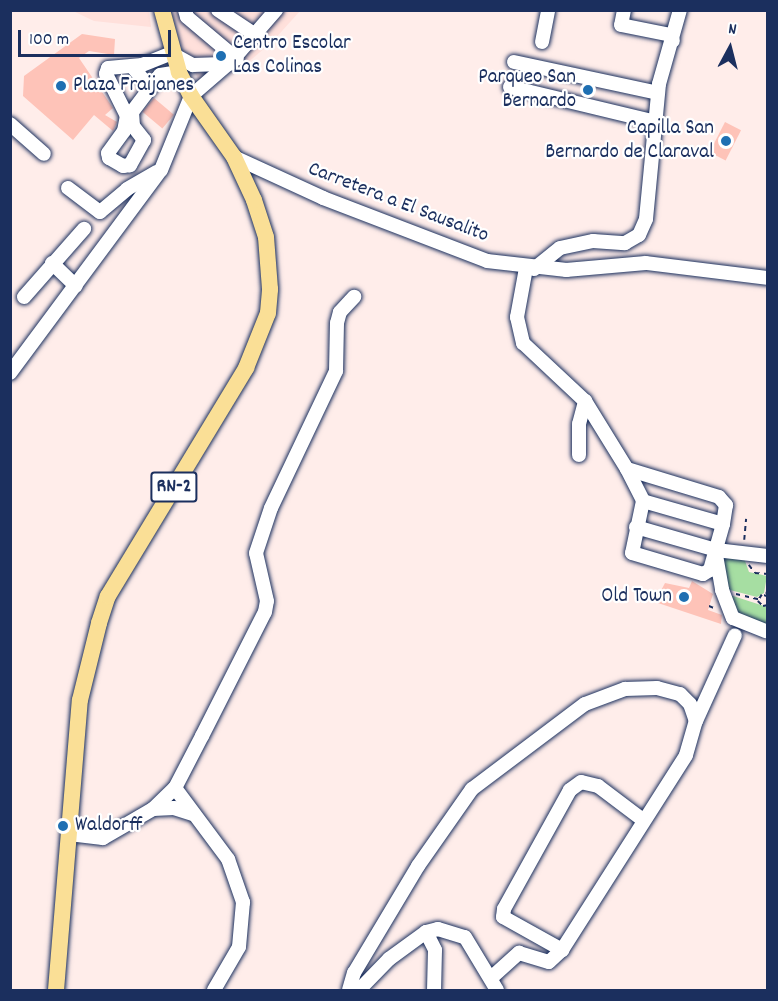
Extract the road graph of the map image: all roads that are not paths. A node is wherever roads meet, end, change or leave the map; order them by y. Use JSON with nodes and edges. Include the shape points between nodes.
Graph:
{"nodes":[{"id":1,"x":162,"y":10,"type":"edge"},
{"id":2,"x":185,"y":10,"type":"edge"},
{"id":3,"x":218,"y":10,"type":"edge"},
{"id":4,"x":548,"y":10,"type":"edge"},
{"id":5,"x":624,"y":10,"type":"edge"},
{"id":6,"x":680,"y":10,"type":"edge"},
{"id":7,"x":269,"y":13,"type":"edge"},
{"id":8,"x":257,"y":36,"type":"junction"},
{"id":9,"x":674,"y":41,"type":"junction"},
{"id":10,"x":542,"y":42,"type":"dead end"},
{"id":11,"x":171,"y":53,"type":"junction"},
{"id":12,"x":233,"y":61,"type":"junction"},
{"id":13,"x":514,"y":62,"type":"dead end"},
{"id":14,"x":132,"y":66,"type":"junction"},
{"id":15,"x":179,"y":72,"type":"junction"},
{"id":16,"x":510,"y":87,"type":"dead end"},
{"id":17,"x":150,"y":88,"type":"junction"},
{"id":18,"x":658,"y":88,"type":"junction"},
{"id":19,"x":191,"y":96,"type":"junction"},
{"id":20,"x":652,"y":121,"type":"junction"},
{"id":21,"x":10,"y":124,"type":"edge"},
{"id":22,"x":44,"y":154,"type":"dead end"},
{"id":23,"x":234,"y":157,"type":"junction"},
{"id":24,"x":161,"y":170,"type":"junction"},
{"id":25,"x":68,"y":188,"type":"dead end"},
{"id":26,"x":84,"y":229,"type":"dead end"},
{"id":27,"x":52,"y":263,"type":"junction"},
{"id":28,"x":530,"y":269,"type":"junction"},
{"id":29,"x":768,"y":278,"type":"edge"},
{"id":30,"x":76,"y":286,"type":"junction"},
{"id":31,"x":24,"y":297,"type":"dead end"},
{"id":32,"x":354,"y":297,"type":"dead end"},
{"id":33,"x":10,"y":373,"type":"edge"},
{"id":34,"x":585,"y":401,"type":"junction"},
{"id":35,"x":579,"y":455,"type":"dead end"},
{"id":36,"x":627,"y":469,"type":"junction"},
{"id":37,"x":643,"y":501,"type":"junction"},
{"id":38,"x":723,"y":524,"type":"junction"},
{"id":39,"x":636,"y":527,"type":"junction"},
{"id":40,"x":716,"y":550,"type":"junction"},
{"id":41,"x":768,"y":556,"type":"edge"},
{"id":42,"x":765,"y":631,"type":"dead end"},
{"id":43,"x":735,"y":635,"type":"dead end"},
{"id":44,"x":696,"y":721,"type":"junction"},
{"id":45,"x":175,"y":788,"type":"junction"},
{"id":46,"x":153,"y":809,"type":"junction"},
{"id":47,"x":192,"y":814,"type":"junction"},
{"id":48,"x":643,"y":820,"type":"junction"},
{"id":49,"x":69,"y":834,"type":"junction"},
{"id":50,"x":426,"y":932,"type":"junction"},
{"id":51,"x":562,"y":950,"type":"junction"},
{"id":52,"x":494,"y":984,"type":"edge"},
{"id":53,"x":57,"y":990,"type":"edge"},
{"id":54,"x":214,"y":990,"type":"edge"},
{"id":55,"x":349,"y":990,"type":"edge"},
{"id":56,"x":359,"y":990,"type":"edge"},
{"id":57,"x":434,"y":990,"type":"edge"}],
"edges":[{"from":1,"to":11,"type":"main road","number":"RN-2"},
{"from":2,"to":12,"type":"street","via":[[187,18]]},
{"from":3,"to":8,"type":"street"},
{"from":4,"to":10,"type":"street"},
{"from":5,"to":9,"type":"street","via":[[621,25],[671,35]]},
{"from":6,"to":9,"type":"street"},
{"from":7,"to":8,"type":"street"},
{"from":8,"to":12,"type":"street"},
{"from":9,"to":18,"type":"street"},
{"from":11,"to":12,"type":"street","via":[[193,65]]},
{"from":11,"to":14,"type":"street"},
{"from":11,"to":15,"type":"main road","number":"RN-2"},
{"from":12,"to":19,"type":"street"},
{"from":13,"to":18,"type":"street"},
{"from":14,"to":17,"type":"street"},
{"from":14,"to":17,"type":"street","via":[[105,71],[127,110],[124,131],[108,153],[123,166],[130,165],[143,143],[131,115]]},
{"from":15,"to":17,"type":"street","via":[[160,75]]},
{"from":15,"to":19,"type":"main road","number":"RN-2"},
{"from":16,"to":20,"type":"street"},
{"from":18,"to":20,"type":"street"},
{"from":19,"to":23,"type":"main road","number":"RN-2"},
{"from":19,"to":24,"type":"street"},
{"from":20,"to":28,"type":"street","via":[[646,219],[639,235],[625,243],[593,241],[560,248]]},
{"from":21,"to":22,"type":"street"},
{"from":23,"to":28,"type":"street","name":"Carretera a El Sausalito","via":[[450,250]]},
{"from":23,"to":49,"type":"main road","number":"RN-2","via":[[266,237],[268,313],[246,368],[108,596],[80,700]]},
{"from":24,"to":25,"type":"street","via":[[127,189],[100,212]]},
{"from":24,"to":30,"type":"street"},
{"from":26,"to":27,"type":"street"},
{"from":27,"to":30,"type":"street"},
{"from":27,"to":31,"type":"street"},
{"from":28,"to":29,"type":"street","name":"Carretera a El Sausalito","via":[[646,263]]},
{"from":28,"to":34,"type":"street","via":[[517,317],[523,343]]},
{"from":30,"to":33,"type":"street"},
{"from":32,"to":45,"type":"street","via":[[340,312],[337,323],[336,371],[271,508],[256,553],[267,601],[265,612]]},
{"from":34,"to":35,"type":"street","via":[[579,424]]},
{"from":34,"to":36,"type":"street"},
{"from":36,"to":37,"type":"street"},
{"from":36,"to":38,"type":"street","via":[[719,497],[726,505]]},
{"from":37,"to":38,"type":"street"},
{"from":37,"to":39,"type":"street"},
{"from":38,"to":40,"type":"street"},
{"from":39,"to":40,"type":"street"},
{"from":39,"to":40,"type":"street","via":[[630,549],[636,556],[703,574],[710,570]]},
{"from":40,"to":41,"type":"street"},
{"from":40,"to":42,"type":"street","via":[[722,590],[733,618]]},
{"from":43,"to":44,"type":"street"},
{"from":44,"to":48,"type":"street","via":[[686,755]]},
{"from":44,"to":55,"type":"street","via":[[690,704],[680,694],[657,688],[625,689],[585,705],[472,789],[412,876],[354,973]]},
{"from":45,"to":46,"type":"street"},
{"from":45,"to":47,"type":"street"},
{"from":46,"to":47,"type":"street","via":[[174,808]]},
{"from":46,"to":49,"type":"street","via":[[103,838],[91,840]]},
{"from":47,"to":54,"type":"street","via":[[228,859],[243,902],[239,948]]},
{"from":48,"to":51,"type":"street"},
{"from":48,"to":51,"type":"street","via":[[598,786],[581,782],[570,790],[503,917]]},
{"from":49,"to":53,"type":"main road","number":"RN-2"},
{"from":50,"to":52,"type":"street","via":[[450,930],[465,937]]},
{"from":50,"to":56,"type":"street","via":[[388,958]]},
{"from":50,"to":57,"type":"street","via":[[435,950]]},
{"from":51,"to":52,"type":"street","via":[[549,962],[519,953]]}]}
